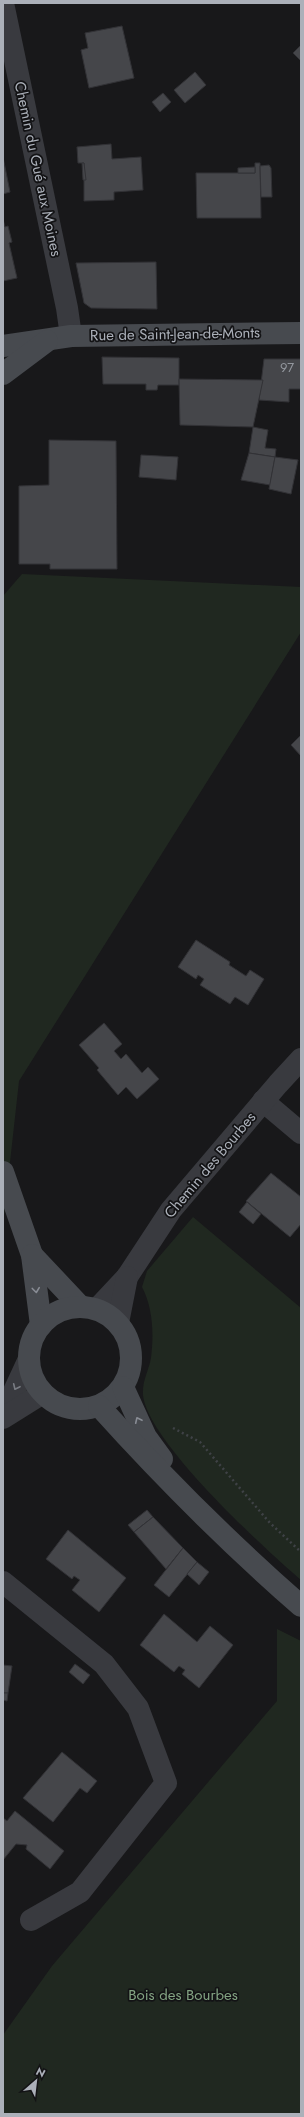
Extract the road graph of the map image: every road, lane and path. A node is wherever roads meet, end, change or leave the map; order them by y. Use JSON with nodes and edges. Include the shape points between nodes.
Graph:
{"nodes":[{"id":1,"x":3,"y":3,"type":"edge"},
{"id":2,"x":301,"y":333,"type":"edge"},
{"id":3,"x":71,"y":336,"type":"junction"},
{"id":4,"x":49,"y":339,"type":"junction"},
{"id":5,"x":3,"y":346,"type":"edge"},
{"id":6,"x":3,"y":374,"type":"edge"},
{"id":7,"x":301,"y":1059,"type":"edge"},
{"id":8,"x":263,"y":1101,"type":"junction"},
{"id":9,"x":301,"y":1133,"type":"edge"},
{"id":10,"x":3,"y":1172,"type":"edge"},
{"id":11,"x":32,"y":1256,"type":"junction"},
{"id":12,"x":127,"y":1277,"type":"junction"},
{"id":13,"x":88,"y":1308,"type":"junction"},
{"id":14,"x":118,"y":1322,"type":"junction"},
{"id":15,"x":40,"y":1325,"type":"junction"},
{"id":16,"x":29,"y":1359,"type":"junction"},
{"id":17,"x":123,"y":1387,"type":"junction"},
{"id":18,"x":43,"y":1393,"type":"junction"},
{"id":19,"x":99,"y":1406,"type":"junction"},
{"id":20,"x":3,"y":1417,"type":"edge"},
{"id":21,"x":168,"y":1425,"type":"dead end"},
{"id":22,"x":200,"y":1510,"type":"junction"},
{"id":23,"x":301,"y":1552,"type":"edge"},
{"id":24,"x":3,"y":1582,"type":"edge"},
{"id":25,"x":301,"y":1606,"type":"edge"},
{"id":26,"x":31,"y":1920,"type":"dead end"}],
"edges":[{"from":1,"to":3,"type":"street","name":"Chemin du Gué aux Moines"},
{"from":2,"to":3,"type":"main road","name":"Rue de Saint-Jean-de-Monts"},
{"from":3,"to":4,"type":"main road","name":"Rue de Saint-Jean-de-Monts"},
{"from":4,"to":5,"type":"main road","name":"Rue de Saint-Jean-de-Monts"},
{"from":4,"to":6,"type":"main road","name":"Rue de Saint-Jean-de-Monts"},
{"from":7,"to":8,"type":"street","name":"Chemin des Bourbes"},
{"from":8,"to":9,"type":"street"},
{"from":8,"to":12,"type":"street","name":"Chemin des Bourbes","via":[[171,1210]]},
{"from":10,"to":11,"type":"main road"},
{"from":11,"to":13,"type":"main road"},
{"from":11,"to":15,"type":"main road","one_way":true},
{"from":12,"to":13,"type":"street","name":"Chemin des Bourbes"},
{"from":12,"to":14,"type":"street","name":"Chemin des Bourbes"},
{"from":13,"to":14,"type":"main road"},
{"from":13,"to":15,"type":"main road","via":[[58,1311]]},
{"from":14,"to":17,"type":"main road","via":[[130,1342],[131,1365]]},
{"from":15,"to":16,"type":"main road","via":[[31,1341]]},
{"from":16,"to":18,"type":"main road","via":[[33,1378]]},
{"from":16,"to":20,"type":"street","one_way":true},
{"from":17,"to":19,"type":"main road","via":[[113,1398]]},
{"from":22,"to":17,"type":"main road","one_way":true,"via":[[146,1437]]},
{"from":18,"to":19,"type":"main road","via":[[60,1405],[80,1409]]},
{"from":18,"to":20,"type":"street"},
{"from":19,"to":22,"type":"main road","via":[[136,1447]]},
{"from":21,"to":23,"type":"path","via":[[200,1442],[270,1523]]},
{"from":22,"to":25,"type":"main road","via":[[267,1577]]},
{"from":24,"to":26,"type":"street","via":[[104,1664],[138,1708],[166,1783],[80,1892]]}]}
